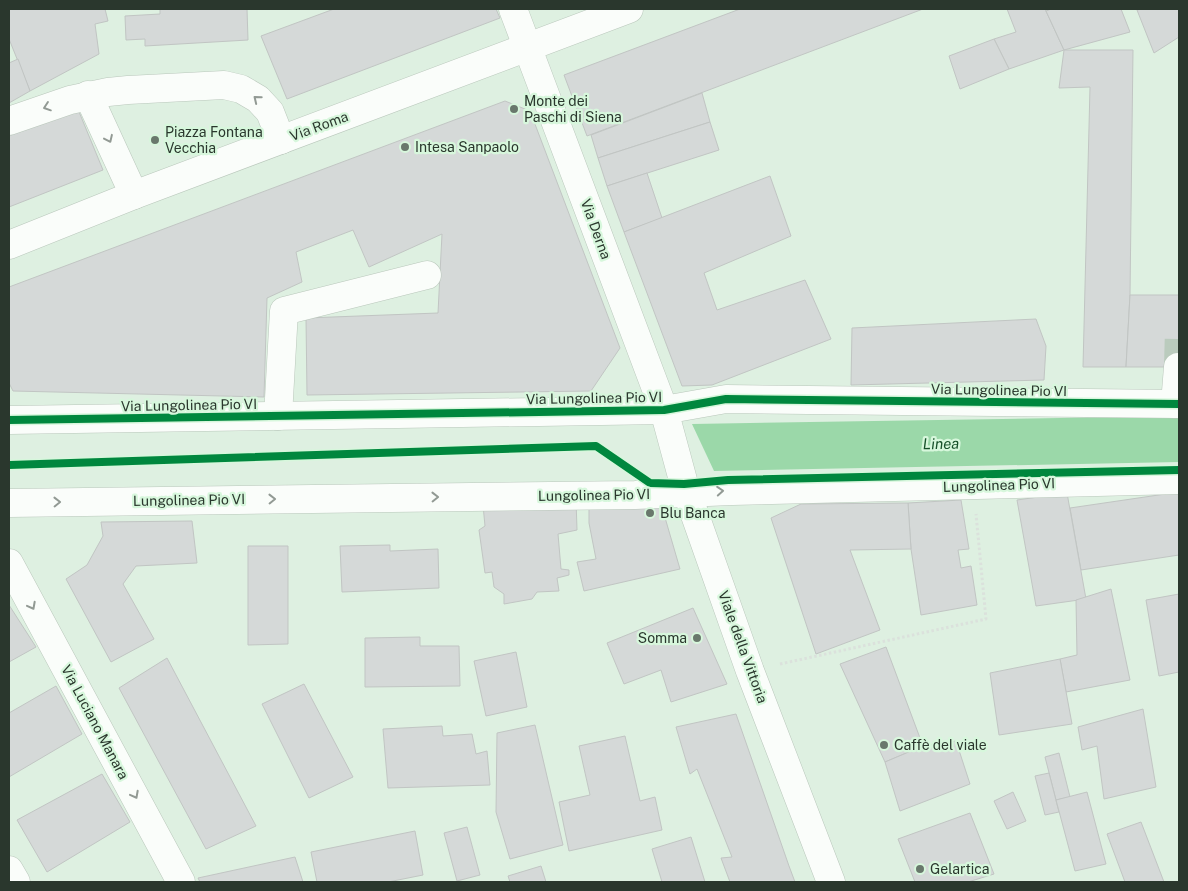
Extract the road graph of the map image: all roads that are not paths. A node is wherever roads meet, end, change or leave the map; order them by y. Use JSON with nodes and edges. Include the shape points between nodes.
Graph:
{"nodes":[{"id":1,"x":513,"y":9,"type":"edge"},
{"id":2,"x":629,"y":9,"type":"edge"},
{"id":3,"x":528,"y":48,"type":"junction"},
{"id":4,"x":88,"y":95,"type":"junction"},
{"id":5,"x":9,"y":121,"type":"edge"},
{"id":6,"x":281,"y":140,"type":"junction"},
{"id":7,"x":134,"y":195,"type":"junction"},
{"id":8,"x":9,"y":245,"type":"edge"},
{"id":9,"x":427,"y":275,"type":"dead end"},
{"id":10,"x":1178,"y":367,"type":"dead end"},
{"id":11,"x":1177,"y":404,"type":"edge"},
{"id":12,"x":664,"y":410,"type":"junction"},
{"id":13,"x":278,"y":416,"type":"junction"},
{"id":14,"x":9,"y":420,"type":"edge"},
{"id":15,"x":1179,"y":480,"type":"edge"},
{"id":16,"x":688,"y":493,"type":"junction"},
{"id":17,"x":9,"y":503,"type":"edge"},
{"id":18,"x":9,"y":563,"type":"edge"},
{"id":19,"x":9,"y":870,"type":"edge"},
{"id":20,"x":16,"y":882,"type":"edge"},
{"id":21,"x":181,"y":882,"type":"edge"},
{"id":22,"x":831,"y":882,"type":"edge"}],
"edges":[{"from":1,"to":3,"type":"street","name":"Via Derna"},
{"from":2,"to":3,"type":"street","name":"Via Roma"},
{"from":3,"to":6,"type":"street","name":"Via Roma"},
{"from":3,"to":12,"type":"street","name":"Via Derna"},
{"from":4,"to":5,"type":"street","one_way":true},
{"from":6,"to":4,"type":"street","one_way":true,"via":[[265,106],[250,93],[231,86]]},
{"from":4,"to":7,"type":"street","one_way":true},
{"from":6,"to":7,"type":"street","name":"Via Roma"},
{"from":7,"to":8,"type":"street","name":"Via Roma"},
{"from":9,"to":13,"type":"street","via":[[284,312]]},
{"from":10,"to":11,"type":"street"},
{"from":11,"to":12,"type":"street","name":"Via Lungolinea Pio VI","via":[[726,399]]},
{"from":12,"to":13,"type":"street","name":"Via Lungolinea Pio VI"},
{"from":12,"to":16,"type":"street","name":"Viale della Vittoria"},
{"from":13,"to":14,"type":"street","name":"Via Lungolinea Pio VI"},
{"from":16,"to":15,"type":"street","name":"Lungolinea Pio VI","one_way":true},
{"from":17,"to":16,"type":"street","name":"Lungolinea Pio VI","one_way":true},
{"from":16,"to":22,"type":"street","name":"Viale della Vittoria","via":[[750,671]]},
{"from":18,"to":21,"type":"street","name":"Via Luciano Manara","one_way":true},
{"from":19,"to":20,"type":"street"}]}
